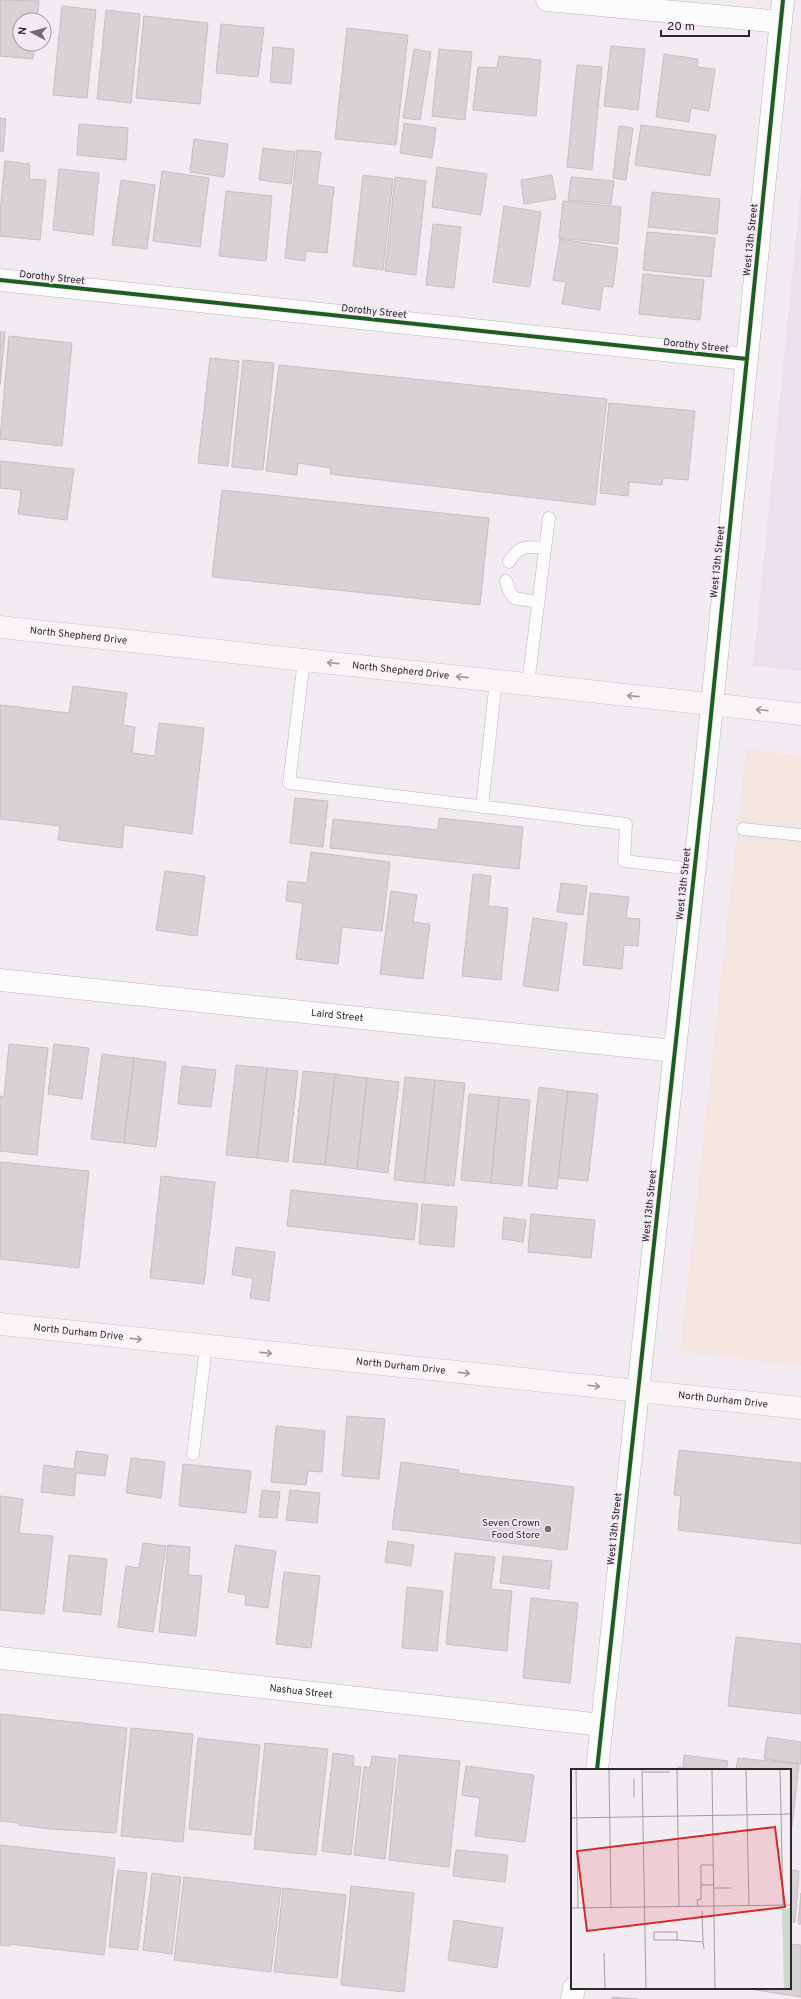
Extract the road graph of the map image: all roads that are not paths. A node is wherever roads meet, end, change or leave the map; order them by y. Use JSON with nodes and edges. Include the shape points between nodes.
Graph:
{"nodes":[{"id":1,"x":548,"y":0,"type":"edge"},
{"id":2,"x":783,"y":0,"type":"edge"},
{"id":3,"x":781,"y":22,"type":"junction"},
{"id":4,"x":0,"y":280,"type":"edge"},
{"id":5,"x":747,"y":359,"type":"junction"},
{"id":6,"x":549,"y":518,"type":"dead end"},
{"id":7,"x":545,"y":548,"type":"junction"},
{"id":8,"x":509,"y":562,"type":"dead end"},
{"id":9,"x":506,"y":581,"type":"dead end"},
{"id":10,"x":538,"y":602,"type":"junction"},
{"id":11,"x":0,"y":627,"type":"edge"},
{"id":12,"x":304,"y":660,"type":"junction"},
{"id":13,"x":496,"y":681,"type":"junction"},
{"id":14,"x":528,"y":684,"type":"junction"},
{"id":15,"x":712,"y":704,"type":"junction"},
{"id":16,"x":801,"y":714,"type":"edge"},
{"id":17,"x":482,"y":807,"type":"junction"},
{"id":18,"x":743,"y":829,"type":"dead end"},
{"id":19,"x":801,"y":835,"type":"edge"},
{"id":20,"x":694,"y":869,"type":"junction"},
{"id":21,"x":0,"y":980,"type":"edge"},
{"id":22,"x":674,"y":1051,"type":"junction"},
{"id":23,"x":0,"y":1324,"type":"edge"},
{"id":24,"x":206,"y":1347,"type":"junction"},
{"id":25,"x":638,"y":1391,"type":"junction"},
{"id":26,"x":801,"y":1408,"type":"edge"},
{"id":27,"x":193,"y":1454,"type":"dead end"},
{"id":28,"x":0,"y":1658,"type":"edge"},
{"id":29,"x":602,"y":1725,"type":"junction"},
{"id":30,"x":597,"y":1769,"type":"edge"},
{"id":31,"x":574,"y":1989,"type":"edge"},
{"id":32,"x":572,"y":1999,"type":"edge"}],
"edges":[{"from":1,"to":3,"type":"street"},
{"from":2,"to":3,"type":"street","name":"West 13th Street"},
{"from":3,"to":5,"type":"street","name":"West 13th Street"},
{"from":4,"to":5,"type":"street","name":"Dorothy Street"},
{"from":5,"to":15,"type":"street","name":"West 13th Street"},
{"from":6,"to":7,"type":"lane"},
{"from":7,"to":8,"type":"lane","via":[[521,548]]},
{"from":7,"to":10,"type":"lane"},
{"from":9,"to":10,"type":"lane","via":[[514,598]]},
{"from":10,"to":14,"type":"lane"},
{"from":11,"to":12,"type":"main road","name":"North Shepherd Drive"},
{"from":13,"to":12,"type":"main road","name":"North Shepherd Drive","one_way":true},
{"from":12,"to":17,"type":"lane","via":[[289,783]]},
{"from":13,"to":14,"type":"main road","name":"North Shepherd Drive"},
{"from":13,"to":17,"type":"lane"},
{"from":15,"to":14,"type":"main road","name":"North Shepherd Drive","one_way":true},
{"from":16,"to":15,"type":"main road","name":"North Shepherd Drive","one_way":true},
{"from":15,"to":20,"type":"street","name":"West 13th Street"},
{"from":17,"to":20,"type":"lane","via":[[626,824],[624,861]]},
{"from":18,"to":19,"type":"lane"},
{"from":20,"to":22,"type":"street","name":"West 13th Street"},
{"from":21,"to":22,"type":"street","name":"Laird Street"},
{"from":22,"to":25,"type":"street","name":"West 13th Street"},
{"from":23,"to":24,"type":"main road","name":"North Durham Drive","one_way":true},
{"from":24,"to":25,"type":"main road","name":"North Durham Drive","one_way":true},
{"from":24,"to":27,"type":"lane"},
{"from":25,"to":26,"type":"main road","name":"North Durham Drive"},
{"from":25,"to":29,"type":"street","name":"West 13th Street"},
{"from":28,"to":29,"type":"street","name":"Nashua Street"},
{"from":29,"to":30,"type":"street","name":"West 13th Street"},
{"from":31,"to":32,"type":"street"}]}
